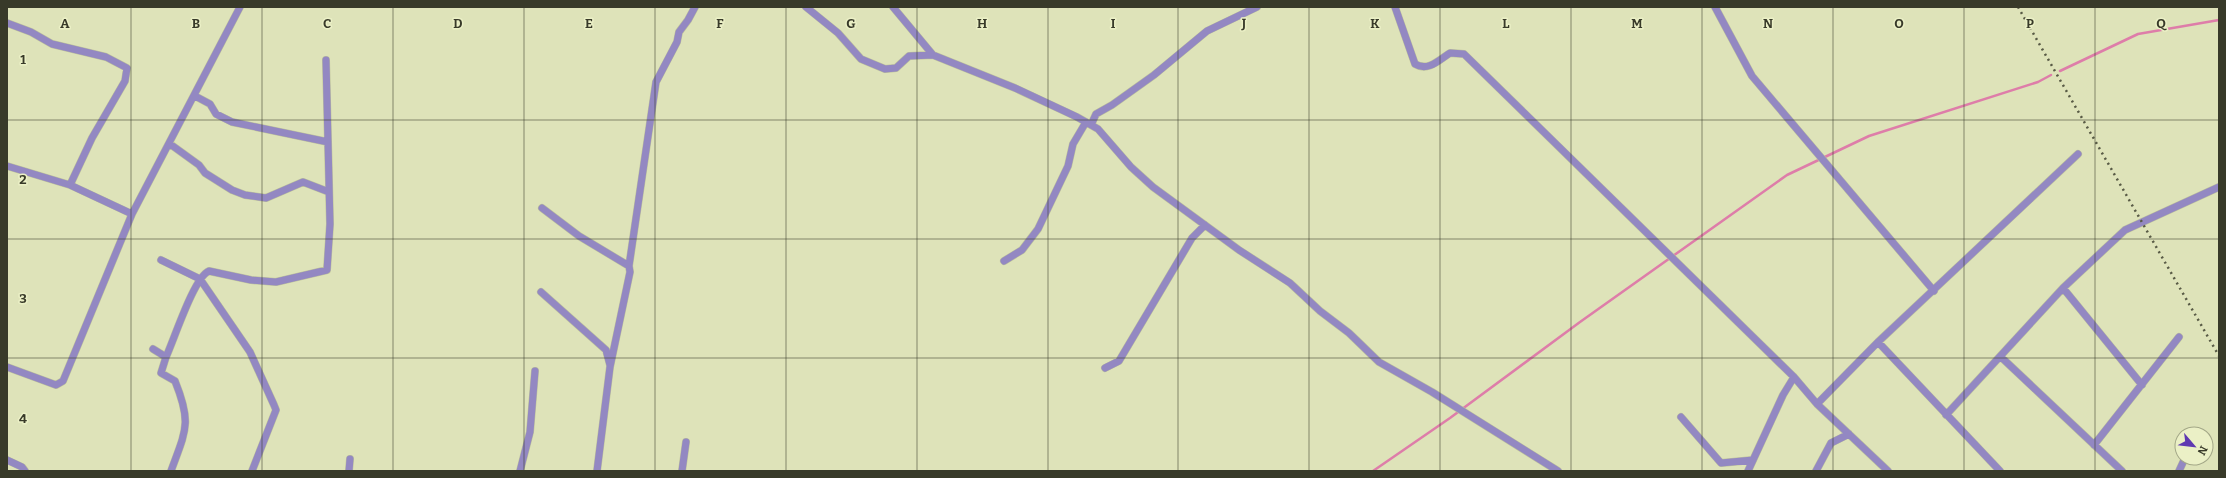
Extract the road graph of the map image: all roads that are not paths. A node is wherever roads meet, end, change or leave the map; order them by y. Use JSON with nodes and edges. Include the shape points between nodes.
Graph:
{"nodes":[{"id":1,"x":240,"y":7,"type":"edge"},
{"id":2,"x":695,"y":7,"type":"edge"},
{"id":3,"x":806,"y":7,"type":"edge"},
{"id":4,"x":892,"y":7,"type":"edge"},
{"id":5,"x":1257,"y":7,"type":"edge"},
{"id":6,"x":1394,"y":7,"type":"edge"},
{"id":7,"x":1715,"y":7,"type":"edge"},
{"id":8,"x":7,"y":22,"type":"edge"},
{"id":9,"x":933,"y":55,"type":"junction"},
{"id":10,"x":326,"y":60,"type":"dead end"},
{"id":11,"x":195,"y":96,"type":"junction"},
{"id":12,"x":1088,"y":124,"type":"junction"},
{"id":13,"x":328,"y":142,"type":"junction"},
{"id":14,"x":170,"y":144,"type":"junction"},
{"id":15,"x":2078,"y":154,"type":"dead end"},
{"id":16,"x":7,"y":166,"type":"edge"},
{"id":17,"x":70,"y":185,"type":"junction"},
{"id":18,"x":2219,"y":187,"type":"edge"},
{"id":19,"x":329,"y":192,"type":"junction"},
{"id":20,"x":542,"y":208,"type":"dead end"},
{"id":21,"x":132,"y":214,"type":"junction"},
{"id":22,"x":1205,"y":225,"type":"junction"},
{"id":23,"x":161,"y":260,"type":"dead end"},
{"id":24,"x":1004,"y":261,"type":"dead end"},
{"id":25,"x":629,"y":266,"type":"junction"},
{"id":26,"x":200,"y":279,"type":"junction"},
{"id":27,"x":2064,"y":288,"type":"junction"},
{"id":28,"x":1934,"y":291,"type":"junction"},
{"id":29,"x":541,"y":292,"type":"dead end"},
{"id":30,"x":2179,"y":337,"type":"dead end"},
{"id":31,"x":1878,"y":342,"type":"junction"},
{"id":32,"x":153,"y":349,"type":"dead end"},
{"id":33,"x":166,"y":357,"type":"junction"},
{"id":34,"x":2001,"y":357,"type":"junction"},
{"id":35,"x":7,"y":367,"type":"edge"},
{"id":36,"x":610,"y":367,"type":"junction"},
{"id":37,"x":1105,"y":368,"type":"dead end"},
{"id":38,"x":535,"y":371,"type":"dead end"},
{"id":39,"x":1794,"y":377,"type":"junction"},
{"id":40,"x":2142,"y":385,"type":"junction"},
{"id":41,"x":1817,"y":404,"type":"junction"},
{"id":42,"x":1946,"y":415,"type":"junction"},
{"id":43,"x":1681,"y":417,"type":"dead end"},
{"id":44,"x":1849,"y":434,"type":"junction"},
{"id":45,"x":686,"y":442,"type":"dead end"},
{"id":46,"x":2094,"y":445,"type":"junction"},
{"id":47,"x":350,"y":459,"type":"dead end"},
{"id":48,"x":7,"y":460,"type":"edge"},
{"id":49,"x":1753,"y":460,"type":"junction"},
{"id":50,"x":25,"y":471,"type":"edge"},
{"id":51,"x":171,"y":471,"type":"edge"},
{"id":52,"x":252,"y":471,"type":"edge"},
{"id":53,"x":349,"y":471,"type":"edge"},
{"id":54,"x":520,"y":471,"type":"edge"},
{"id":55,"x":597,"y":471,"type":"edge"},
{"id":56,"x":682,"y":471,"type":"edge"},
{"id":57,"x":1558,"y":471,"type":"edge"},
{"id":58,"x":1748,"y":471,"type":"edge"},
{"id":59,"x":1816,"y":471,"type":"edge"},
{"id":60,"x":1888,"y":471,"type":"edge"},
{"id":61,"x":2000,"y":471,"type":"edge"},
{"id":62,"x":2122,"y":471,"type":"edge"}],
"edges":[{"from":1,"to":11,"type":"street"},
{"from":2,"to":25,"type":"street","via":[[679,32],[677,42],[656,82]]},
{"from":3,"to":9,"type":"street","via":[[838,33],[862,59],[885,69],[896,68],[909,56]]},
{"from":4,"to":9,"type":"street"},
{"from":5,"to":12,"type":"street","via":[[1207,31],[1154,75],[1096,114]]},
{"from":6,"to":39,"type":"street","via":[[1415,64],[1420,68],[1428,68],[1450,52],[1464,54]]},
{"from":7,"to":28,"type":"street","via":[[1752,76]]},
{"from":8,"to":17,"type":"street","via":[[52,44],[106,57],[127,68],[125,81],[92,138]]},
{"from":9,"to":12,"type":"street","via":[[980,73]]},
{"from":10,"to":13,"type":"street"},
{"from":11,"to":13,"type":"street","via":[[210,104],[216,114],[232,122]]},
{"from":11,"to":14,"type":"street"},
{"from":12,"to":22,"type":"street","via":[[1098,129],[1146,182]]},
{"from":12,"to":24,"type":"street","via":[[1073,144],[1068,166],[1038,229],[1022,250]]},
{"from":13,"to":19,"type":"street"},
{"from":14,"to":19,"type":"street","via":[[199,165],[205,173],[245,195],[266,198],[303,182]]},
{"from":14,"to":21,"type":"street"},
{"from":15,"to":28,"type":"street"},
{"from":16,"to":17,"type":"street"},
{"from":17,"to":21,"type":"street"},
{"from":18,"to":27,"type":"street","via":[[2125,230]]},
{"from":19,"to":26,"type":"street","via":[[327,270],[295,280],[276,282],[251,280],[209,271]]},
{"from":20,"to":25,"type":"street","via":[[579,236]]},
{"from":21,"to":35,"type":"street","via":[[63,381],[56,385]]},
{"from":22,"to":37,"type":"street","via":[[1192,238],[1119,361]]},
{"from":22,"to":57,"type":"street","via":[[1290,283],[1379,362]]},
{"from":23,"to":26,"type":"street"},
{"from":25,"to":36,"type":"street","via":[[630,272]]},
{"from":26,"to":33,"type":"street"},
{"from":26,"to":52,"type":"street","via":[[250,352],[276,410]]},
{"from":27,"to":34,"type":"street"},
{"from":27,"to":40,"type":"street"},
{"from":28,"to":31,"type":"street"},
{"from":29,"to":36,"type":"street","via":[[606,350]]},
{"from":30,"to":40,"type":"street"},
{"from":31,"to":41,"type":"street"},
{"from":31,"to":42,"type":"street"},
{"from":32,"to":33,"type":"street"},
{"from":33,"to":51,"type":"street","via":[[161,373],[175,381],[186,415],[185,435]]},
{"from":34,"to":42,"type":"street"},
{"from":34,"to":46,"type":"street"},
{"from":36,"to":55,"type":"street"},
{"from":38,"to":54,"type":"street","via":[[530,432]]},
{"from":39,"to":41,"type":"street"},
{"from":39,"to":49,"type":"street"},
{"from":40,"to":46,"type":"street"},
{"from":41,"to":44,"type":"street"},
{"from":42,"to":61,"type":"street"},
{"from":43,"to":49,"type":"street","via":[[1721,463]]},
{"from":44,"to":59,"type":"street","via":[[1831,443]]},
{"from":44,"to":60,"type":"street"},
{"from":45,"to":56,"type":"street"},
{"from":46,"to":62,"type":"street"},
{"from":47,"to":53,"type":"street"},
{"from":48,"to":50,"type":"street"},
{"from":49,"to":58,"type":"street"}]}
